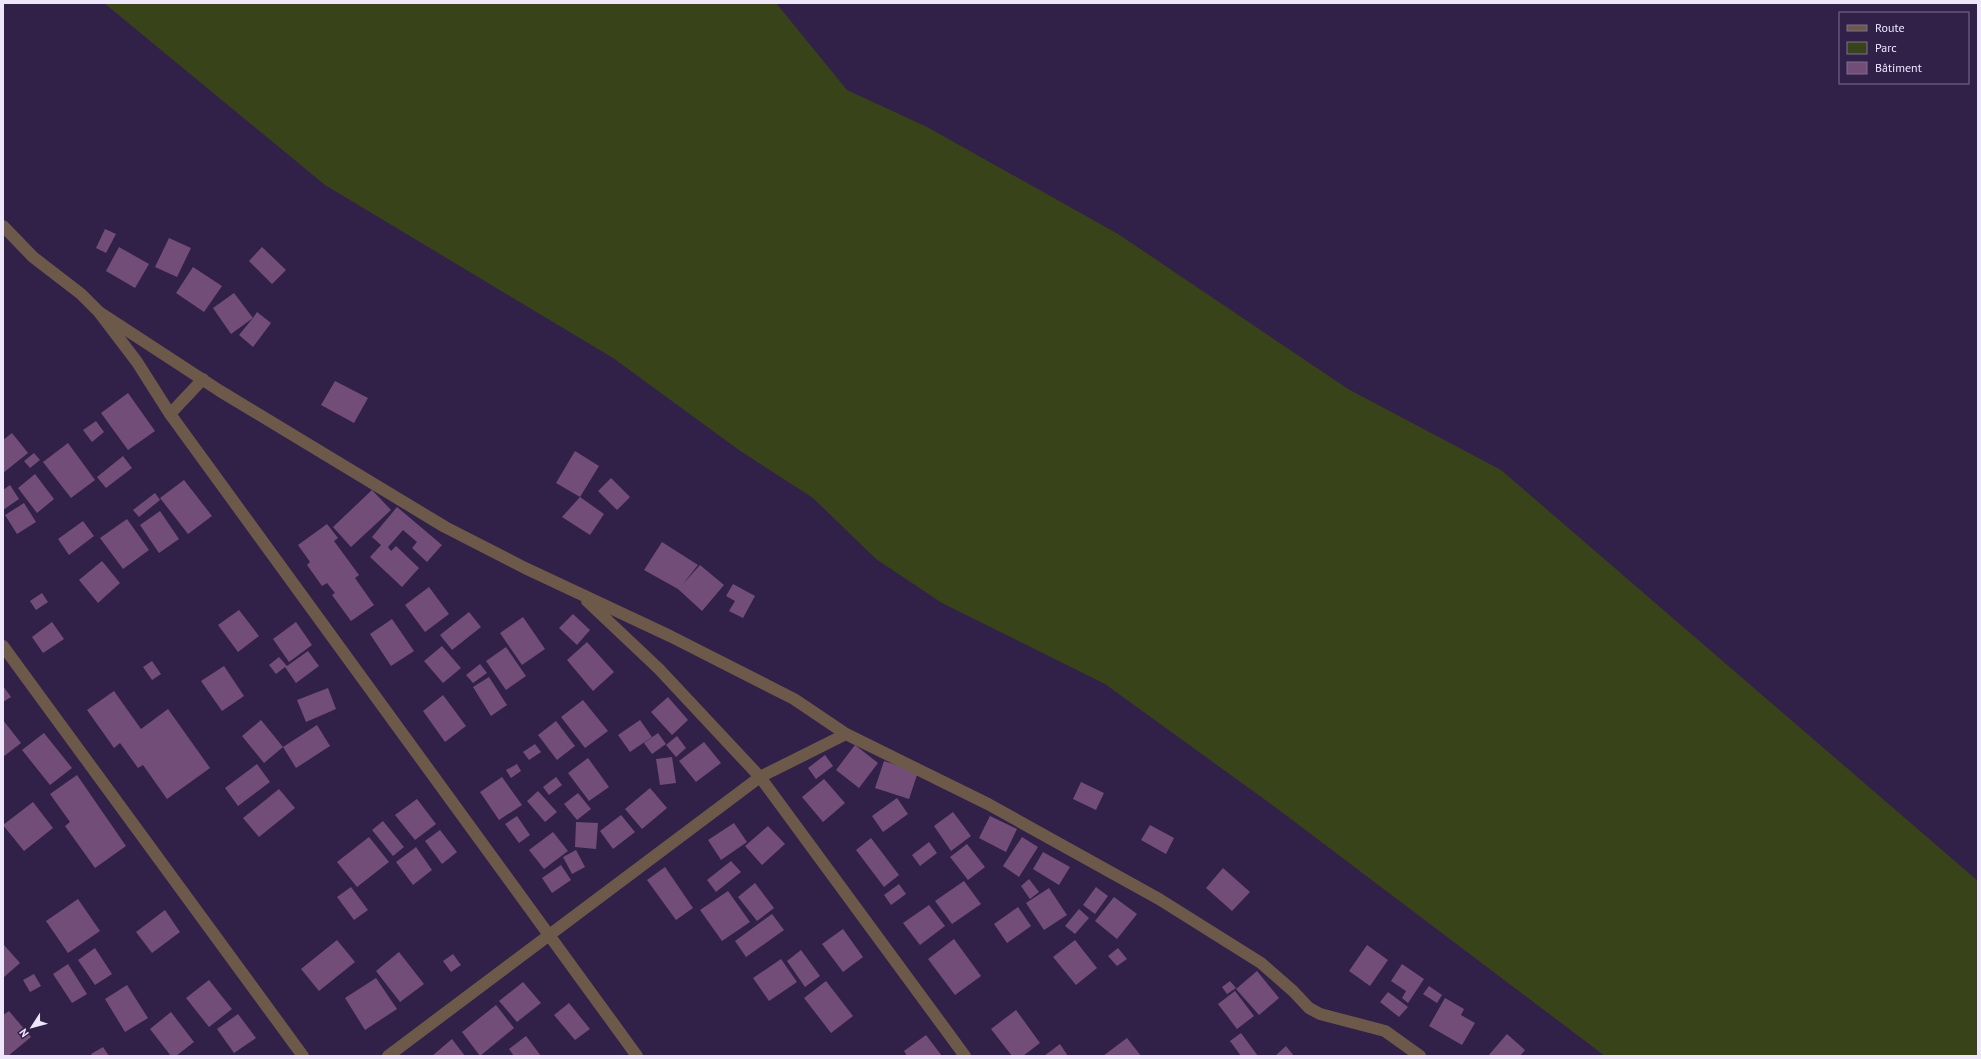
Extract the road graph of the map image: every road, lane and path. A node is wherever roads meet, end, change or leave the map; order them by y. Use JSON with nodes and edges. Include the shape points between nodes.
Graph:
{"nodes":[{"id":1,"x":3,"y":226,"type":"edge"},
{"id":2,"x":99,"y":312,"type":"junction"},
{"id":3,"x":203,"y":379,"type":"junction"},
{"id":4,"x":170,"y":414,"type":"junction"},
{"id":5,"x":579,"y":593,"type":"junction"},
{"id":6,"x":3,"y":646,"type":"edge"},
{"id":7,"x":846,"y":734,"type":"junction"},
{"id":8,"x":760,"y":777,"type":"junction"},
{"id":9,"x":549,"y":936,"type":"junction"},
{"id":10,"x":303,"y":1056,"type":"edge"},
{"id":11,"x":388,"y":1056,"type":"edge"},
{"id":12,"x":638,"y":1056,"type":"edge"},
{"id":13,"x":965,"y":1056,"type":"edge"},
{"id":14,"x":1420,"y":1056,"type":"edge"}],
"edges":[{"from":1,"to":2,"type":"street","via":[[33,257],[81,294]]},
{"from":2,"to":3,"type":"street"},
{"from":2,"to":4,"type":"street","via":[[137,362]]},
{"from":3,"to":4,"type":"street"},
{"from":3,"to":5,"type":"street","via":[[445,527]]},
{"from":4,"to":9,"type":"street"},
{"from":5,"to":7,"type":"street","via":[[794,699]]},
{"from":5,"to":8,"type":"street","via":[[659,669]]},
{"from":6,"to":10,"type":"street"},
{"from":7,"to":8,"type":"street"},
{"from":7,"to":14,"type":"street","via":[[988,804],[1158,899],[1261,963],[1309,1008],[1320,1014],[1385,1030]]},
{"from":8,"to":9,"type":"street"},
{"from":8,"to":13,"type":"street"},
{"from":9,"to":11,"type":"street"},
{"from":9,"to":12,"type":"street"}]}
